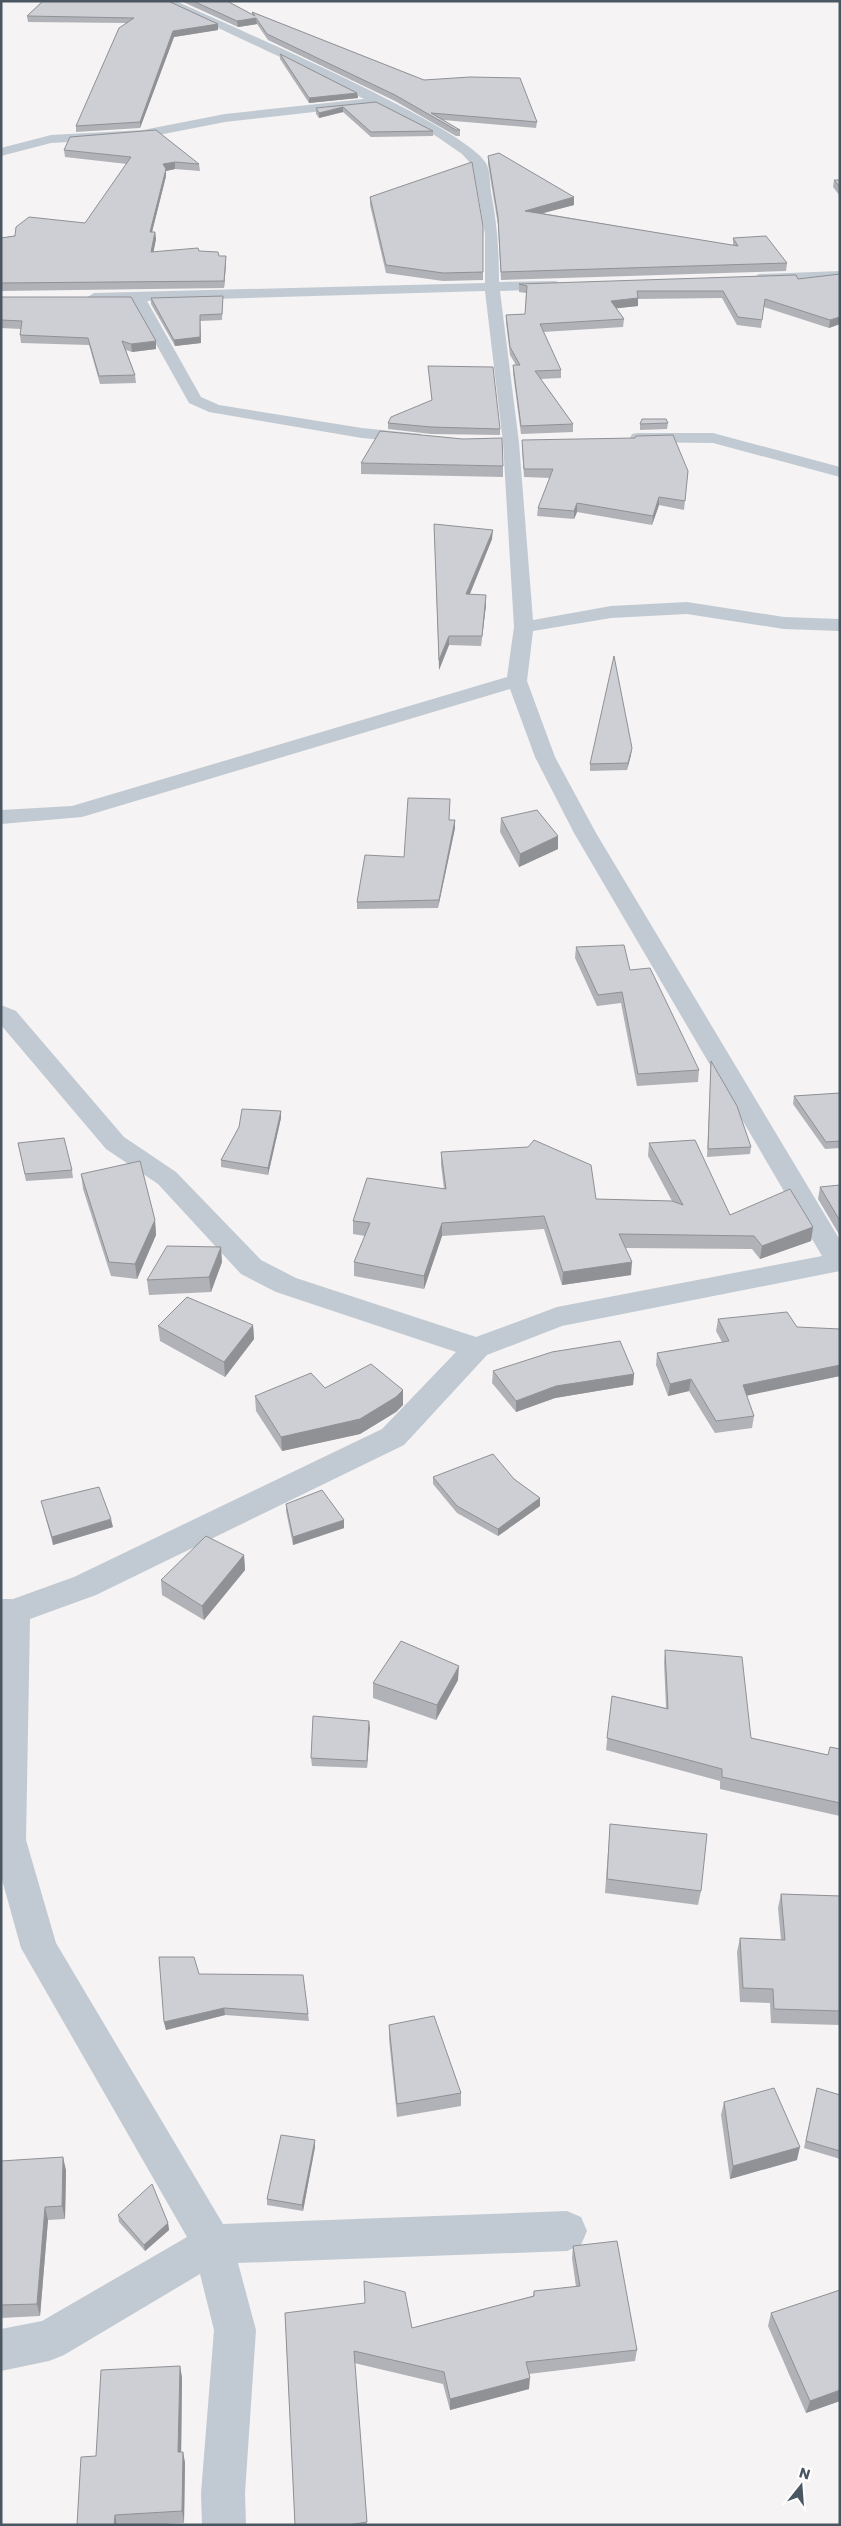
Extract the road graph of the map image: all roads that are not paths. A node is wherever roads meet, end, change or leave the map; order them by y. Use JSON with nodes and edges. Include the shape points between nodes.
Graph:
{"nodes":[{"id":1,"x":166,"y":1,"type":"edge"},
{"id":2,"x":378,"y":101,"type":"junction"},
{"id":3,"x":1,"y":152,"type":"edge"},
{"id":4,"x":840,"y":274,"type":"edge"},
{"id":5,"x":744,"y":278,"type":"edge"},
{"id":6,"x":569,"y":284,"type":"edge"},
{"id":7,"x":492,"y":287,"type":"junction"},
{"id":8,"x":80,"y":298,"type":"edge"},
{"id":9,"x":138,"y":298,"type":"junction"},
{"id":10,"x":619,"y":439,"type":"edge"},
{"id":11,"x":436,"y":440,"type":"edge"},
{"id":12,"x":840,"y":472,"type":"edge"},
{"id":13,"x":840,"y":625,"type":"edge"},
{"id":14,"x":524,"y":627,"type":"junction"},
{"id":15,"x":517,"y":681,"type":"junction"},
{"id":16,"x":1,"y":817,"type":"edge"},
{"id":17,"x":1,"y":1012,"type":"edge"},
{"id":18,"x":840,"y":1262,"type":"edge"},
{"id":19,"x":477,"y":1348,"type":"junction"},
{"id":20,"x":8,"y":1612,"type":"edge"},
{"id":21,"x":568,"y":2231,"type":"dead end"},
{"id":22,"x":213,"y":2244,"type":"junction"},
{"id":23,"x":1,"y":2350,"type":"edge"},
{"id":24,"x":224,"y":2525,"type":"edge"}],
"edges":[{"from":1,"to":2,"type":"street","via":[[302,62]]},
{"from":2,"to":3,"type":"street","via":[[225,118],[143,134],[51,140]]},
{"from":2,"to":7,"type":"street","via":[[441,133],[480,164],[492,234]]},
{"from":4,"to":5,"type":"street"},
{"from":6,"to":7,"type":"street"},
{"from":7,"to":9,"type":"street"},
{"from":7,"to":14,"type":"street","via":[[511,442]]},
{"from":8,"to":9,"type":"street"},
{"from":9,"to":11,"type":"street","via":[[195,400],[215,409],[362,433]]},
{"from":10,"to":12,"type":"street","via":[[713,438]]},
{"from":13,"to":14,"type":"street","via":[[784,623],[687,608],[611,612]]},
{"from":14,"to":15,"type":"street"},
{"from":15,"to":16,"type":"street","via":[[74,812]]},
{"from":15,"to":18,"type":"street","via":[[545,757],[585,832]]},
{"from":17,"to":19,"type":"street","via":[[114,1143],[167,1178],[251,1267],[286,1285]]},
{"from":18,"to":19,"type":"street","via":[[557,1317]]},
{"from":19,"to":20,"type":"street","via":[[393,1436],[85,1586]]},
{"from":20,"to":22,"type":"street","via":[[10,1840],[39,1948]]},
{"from":21,"to":22,"type":"street"},
{"from":22,"to":23,"type":"street","via":[[48,2340]]},
{"from":22,"to":24,"type":"street","via":[[235,2330],[223,2493]]}]}
